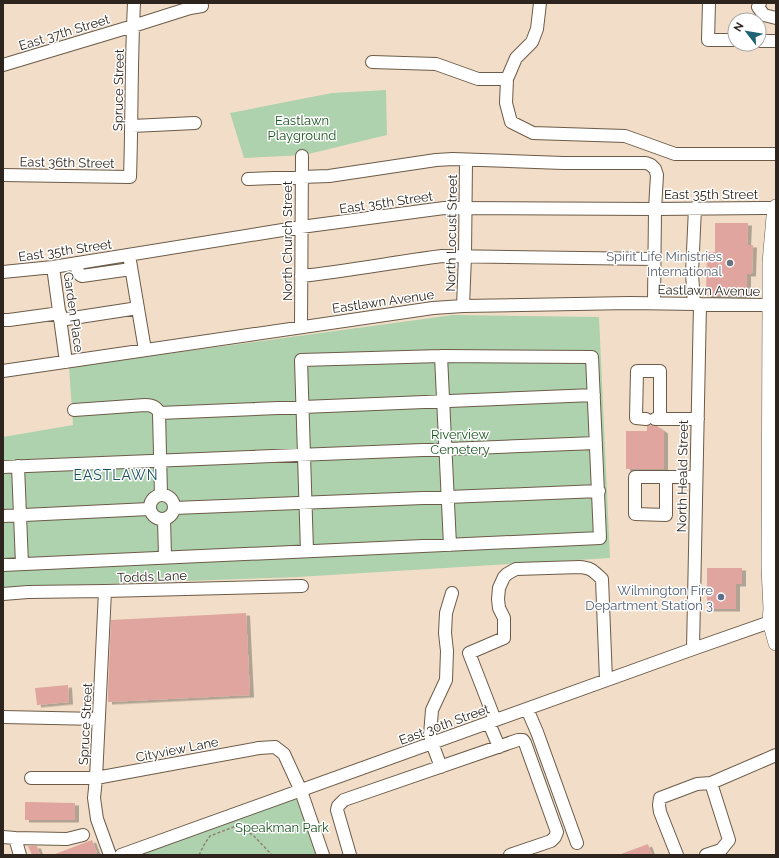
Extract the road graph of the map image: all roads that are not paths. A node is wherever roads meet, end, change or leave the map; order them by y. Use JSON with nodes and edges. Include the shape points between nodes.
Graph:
{"nodes":[{"id":1,"x":134,"y":3,"type":"edge"},
{"id":2,"x":540,"y":3,"type":"edge"},
{"id":3,"x":709,"y":3,"type":"edge"},
{"id":4,"x":760,"y":3,"type":"edge"},
{"id":5,"x":202,"y":6,"type":"dead end"},
{"id":6,"x":776,"y":18,"type":"edge"},
{"id":7,"x":133,"y":26,"type":"junction"},
{"id":8,"x":727,"y":40,"type":"edge"},
{"id":9,"x":372,"y":62,"type":"dead end"},
{"id":10,"x":3,"y":65,"type":"edge"},
{"id":11,"x":507,"y":79,"type":"junction"},
{"id":12,"x":195,"y":123,"type":"dead end"},
{"id":13,"x":132,"y":126,"type":"junction"},
{"id":14,"x":776,"y":154,"type":"edge"},
{"id":15,"x":302,"y":156,"type":"dead end"},
{"id":16,"x":466,"y":160,"type":"junction"},
{"id":17,"x":3,"y":175,"type":"edge"},
{"id":18,"x":130,"y":177,"type":"joint"},
{"id":19,"x":301,"y":178,"type":"junction"},
{"id":20,"x":248,"y":179,"type":"dead end"},
{"id":21,"x":465,"y":208,"type":"junction"},
{"id":22,"x":695,"y":208,"type":"junction"},
{"id":23,"x":776,"y":208,"type":"edge"},
{"id":24,"x":655,"y":209,"type":"junction"},
{"id":25,"x":301,"y":227,"type":"junction"},
{"id":26,"x":129,"y":255,"type":"junction"},
{"id":27,"x":466,"y":256,"type":"junction"},
{"id":28,"x":654,"y":259,"type":"junction"},
{"id":29,"x":77,"y":263,"type":"junction"},
{"id":30,"x":53,"y":267,"type":"junction"},
{"id":31,"x":131,"y":269,"type":"junction"},
{"id":32,"x":3,"y":272,"type":"edge"},
{"id":33,"x":301,"y":276,"type":"junction"},
{"id":34,"x":654,"y":303,"type":"junction"},
{"id":35,"x":697,"y":304,"type":"junction"},
{"id":36,"x":770,"y":304,"type":"junction"},
{"id":37,"x":463,"y":306,"type":"junction"},
{"id":38,"x":138,"y":308,"type":"junction"},
{"id":39,"x":60,"y":317,"type":"junction"},
{"id":40,"x":3,"y":320,"type":"edge"},
{"id":41,"x":301,"y":327,"type":"junction"},
{"id":42,"x":145,"y":350,"type":"junction"},
{"id":43,"x":441,"y":356,"type":"junction"},
{"id":44,"x":66,"y":362,"type":"junction"},
{"id":45,"x":3,"y":371,"type":"edge"},
{"id":46,"x":594,"y":395,"type":"junction"},
{"id":47,"x":443,"y":402,"type":"junction"},
{"id":48,"x":302,"y":407,"type":"junction"},
{"id":49,"x":74,"y":410,"type":"dead end"},
{"id":50,"x":159,"y":413,"type":"junction"},
{"id":51,"x":654,"y":419,"type":"dead end"},
{"id":52,"x":698,"y":419,"type":"junction"},
{"id":53,"x":596,"y":443,"type":"junction"},
{"id":54,"x":446,"y":449,"type":"junction"},
{"id":55,"x":304,"y":455,"type":"junction"},
{"id":56,"x":161,"y":461,"type":"junction"},
{"id":57,"x":18,"y":466,"type":"junction"},
{"id":58,"x":3,"y":467,"type":"edge"},
{"id":59,"x":666,"y":477,"type":"dead end"},
{"id":60,"x":696,"y":477,"type":"junction"},
{"id":61,"x":599,"y":491,"type":"junction"},
{"id":62,"x":161,"y":495,"type":"junction"},
{"id":63,"x":448,"y":497,"type":"junction"},
{"id":64,"x":306,"y":503,"type":"junction"},
{"id":65,"x":174,"y":508,"type":"junction"},
{"id":66,"x":150,"y":509,"type":"junction"},
{"id":67,"x":20,"y":515,"type":"junction"},
{"id":68,"x":3,"y":516,"type":"edge"},
{"id":69,"x":164,"y":519,"type":"junction"},
{"id":70,"x":450,"y":545,"type":"junction"},
{"id":71,"x":307,"y":551,"type":"junction"},
{"id":72,"x":165,"y":557,"type":"junction"},
{"id":73,"x":3,"y":564,"type":"edge"},
{"id":74,"x":22,"y":564,"type":"junction"},
{"id":75,"x":302,"y":586,"type":"dead end"},
{"id":76,"x":105,"y":591,"type":"junction"},
{"id":77,"x":452,"y":593,"type":"dead end"},
{"id":78,"x":3,"y":594,"type":"edge"},
{"id":79,"x":773,"y":620,"type":"edge"},
{"id":80,"x":776,"y":643,"type":"edge"},
{"id":81,"x":693,"y":649,"type":"junction"},
{"id":82,"x":606,"y":680,"type":"junction"},
{"id":83,"x":527,"y":709,"type":"junction"},
{"id":84,"x":3,"y":717,"type":"edge"},
{"id":85,"x":99,"y":719,"type":"junction"},
{"id":86,"x":492,"y":722,"type":"junction"},
{"id":87,"x":432,"y":744,"type":"junction"},
{"id":88,"x":498,"y":747,"type":"junction"},
{"id":89,"x":776,"y":755,"type":"edge"},
{"id":90,"x":441,"y":767,"type":"junction"},
{"id":91,"x":31,"y":778,"type":"dead end"},
{"id":92,"x":96,"y":778,"type":"junction"},
{"id":93,"x":711,"y":783,"type":"junction"},
{"id":94,"x":301,"y":791,"type":"junction"},
{"id":95,"x":83,"y":835,"type":"dead end"},
{"id":96,"x":9,"y":837,"type":"edge"},
{"id":97,"x":577,"y":843,"type":"dead end"},
{"id":98,"x":20,"y":855,"type":"edge"},
{"id":99,"x":110,"y":855,"type":"edge"},
{"id":100,"x":121,"y":855,"type":"edge"},
{"id":101,"x":323,"y":855,"type":"edge"},
{"id":102,"x":350,"y":855,"type":"edge"},
{"id":103,"x":510,"y":855,"type":"edge"},
{"id":104,"x":677,"y":855,"type":"edge"},
{"id":105,"x":706,"y":855,"type":"edge"}],
"edges":[{"from":1,"to":7,"type":"street","name":"Spruce Street"},
{"from":2,"to":11,"type":"street","via":[[537,29],[532,42],[516,58]]},
{"from":3,"to":8,"type":"street","via":[[708,40]]},
{"from":4,"to":6,"type":"street","via":[[758,7],[764,15]]},
{"from":5,"to":7,"type":"street","name":"East 37th Street"},
{"from":7,"to":10,"type":"street","name":"East 37th Street"},
{"from":7,"to":13,"type":"street","name":"Spruce Street"},
{"from":9,"to":11,"type":"street","via":[[436,64],[478,79]]},
{"from":11,"to":14,"type":"street","via":[[506,103],[512,122],[533,133],[625,136],[675,154]]},
{"from":12,"to":13,"type":"street"},
{"from":13,"to":18,"type":"street","name":"Spruce Street"},
{"from":15,"to":19,"type":"street","name":"North Church Street"},
{"from":16,"to":19,"type":"street","via":[[436,160]]},
{"from":16,"to":21,"type":"street","name":"North Locust Street"},
{"from":16,"to":24,"type":"street","via":[[646,163],[655,169],[657,175]]},
{"from":17,"to":18,"type":"street","name":"East 36th Street"},
{"from":19,"to":20,"type":"street"},
{"from":19,"to":25,"type":"street","name":"North Church Street"},
{"from":21,"to":24,"type":"street","name":"East 35th Street"},
{"from":21,"to":25,"type":"street","name":"East 35th Street","via":[[430,209]]},
{"from":21,"to":27,"type":"street","name":"North Locust Street"},
{"from":22,"to":23,"type":"street","name":"East 35th Street"},
{"from":22,"to":24,"type":"street","name":"East 35th Street"},
{"from":22,"to":35,"type":"street","name":"North Heald Street","via":[[692,273]]},
{"from":23,"to":36,"type":"main road","via":[[770,263]]},
{"from":24,"to":28,"type":"street"},
{"from":25,"to":26,"type":"street","name":"East 35th Street"},
{"from":25,"to":33,"type":"street","name":"North Church Street"},
{"from":26,"to":29,"type":"street","name":"East 35th Street"},
{"from":26,"to":31,"type":"street"},
{"from":27,"to":28,"type":"street"},
{"from":27,"to":33,"type":"street","via":[[420,258]]},
{"from":27,"to":37,"type":"street","name":"North Locust Street"},
{"from":28,"to":34,"type":"street"},
{"from":29,"to":30,"type":"street","name":"East 35th Street"},
{"from":29,"to":31,"type":"street","via":[[78,273],[82,276]]},
{"from":30,"to":32,"type":"street","name":"East 35th Street"},
{"from":30,"to":39,"type":"street","name":"Garden Place"},
{"from":31,"to":38,"type":"street"},
{"from":33,"to":41,"type":"street","name":"North Church Street"},
{"from":34,"to":35,"type":"street","name":"Eastlawn Avenue"},
{"from":34,"to":37,"type":"street","name":"Eastlawn Avenue"},
{"from":35,"to":36,"type":"street","name":"Eastlawn Avenue"},
{"from":35,"to":52,"type":"street","name":"North Heald Street"},
{"from":36,"to":79,"type":"main road","via":[[769,552]]},
{"from":37,"to":41,"type":"street","name":"Eastlawn Avenue"},
{"from":38,"to":39,"type":"street"},
{"from":38,"to":42,"type":"street"},
{"from":39,"to":40,"type":"street"},
{"from":39,"to":44,"type":"street","name":"Garden Place"},
{"from":41,"to":42,"type":"street","name":"Eastlawn Avenue"},
{"from":42,"to":44,"type":"street","name":"Eastlawn Avenue"},
{"from":43,"to":46,"type":"street","via":[[592,357]]},
{"from":43,"to":47,"type":"street"},
{"from":43,"to":48,"type":"street","via":[[301,360]]},
{"from":44,"to":45,"type":"street","name":"Eastlawn Avenue"},
{"from":46,"to":47,"type":"street"},
{"from":46,"to":53,"type":"street"},
{"from":47,"to":48,"type":"street"},
{"from":47,"to":54,"type":"street"},
{"from":48,"to":50,"type":"street"},
{"from":48,"to":55,"type":"street"},
{"from":49,"to":50,"type":"street","via":[[146,405],[153,406]]},
{"from":50,"to":56,"type":"street"},
{"from":51,"to":52,"type":"street"},
{"from":52,"to":60,"type":"street","name":"North Heald Street"},
{"from":53,"to":54,"type":"street"},
{"from":53,"to":61,"type":"street"},
{"from":54,"to":55,"type":"street"},
{"from":54,"to":63,"type":"street"},
{"from":55,"to":56,"type":"street"},
{"from":55,"to":64,"type":"street"},
{"from":56,"to":57,"type":"street"},
{"from":56,"to":62,"type":"street"},
{"from":57,"to":58,"type":"street"},
{"from":57,"to":67,"type":"street"},
{"from":59,"to":60,"type":"street"},
{"from":60,"to":81,"type":"street","name":"North Heald Street"},
{"from":61,"to":63,"type":"street"},
{"from":61,"to":70,"type":"street","via":[[600,538]]},
{"from":62,"to":65,"type":"street","via":[[166,495],[172,500]]},
{"from":62,"to":66,"type":"street","via":[[151,501]]},
{"from":63,"to":64,"type":"street"},
{"from":63,"to":70,"type":"street"},
{"from":64,"to":65,"type":"street"},
{"from":64,"to":71,"type":"street"},
{"from":65,"to":69,"type":"street","via":[[171,516]]},
{"from":66,"to":67,"type":"street"},
{"from":66,"to":69,"type":"street","via":[[153,516]]},
{"from":67,"to":68,"type":"street"},
{"from":67,"to":74,"type":"street"},
{"from":69,"to":72,"type":"street"},
{"from":70,"to":71,"type":"street"},
{"from":71,"to":72,"type":"street"},
{"from":72,"to":74,"type":"street"},
{"from":73,"to":74,"type":"street"},
{"from":75,"to":76,"type":"street","name":"Todds Lane"},
{"from":76,"to":78,"type":"street","name":"Todds Lane"},
{"from":76,"to":85,"type":"street","name":"Spruce Street"},
{"from":77,"to":87,"type":"street","via":[[446,613],[446,680],[432,710]]},
{"from":79,"to":80,"type":"main road"},
{"from":79,"to":81,"type":"street","name":"East 30th Street"},
{"from":81,"to":82,"type":"street","name":"East 30th Street"},
{"from":82,"to":83,"type":"street","name":"East 30th Street"},
{"from":82,"to":86,"type":"street","via":[[602,579],[588,567],[516,569],[504,577],[499,588],[498,599],[504,618],[504,638],[469,653]]},
{"from":83,"to":86,"type":"street","name":"East 30th Street"},
{"from":83,"to":97,"type":"street"},
{"from":84,"to":85,"type":"street"},
{"from":85,"to":92,"type":"street","name":"Spruce Street"},
{"from":86,"to":87,"type":"street","name":"East 30th Street"},
{"from":86,"to":88,"type":"street"},
{"from":87,"to":90,"type":"street"},
{"from":87,"to":94,"type":"street","name":"East 30th Street"},
{"from":88,"to":90,"type":"street"},
{"from":88,"to":103,"type":"street","via":[[518,740],[525,743],[558,832],[551,841]]},
{"from":89,"to":93,"type":"street"},
{"from":90,"to":102,"type":"street","via":[[340,803],[337,810]]},
{"from":91,"to":92,"type":"street","name":"Cityview Lane"},
{"from":92,"to":94,"type":"street","name":"Cityview Lane","via":[[275,747],[284,754]]},
{"from":92,"to":99,"type":"street","name":"Spruce Street","via":[[94,798],[97,819]]},
{"from":93,"to":104,"type":"street","via":[[697,784],[660,798],[660,812]]},
{"from":93,"to":105,"type":"street","via":[[729,840],[721,850]]},
{"from":94,"to":100,"type":"street","name":"East 30th Street"},
{"from":94,"to":101,"type":"street"},
{"from":95,"to":96,"type":"street","via":[[67,838]]},
{"from":96,"to":98,"type":"street"}]}
